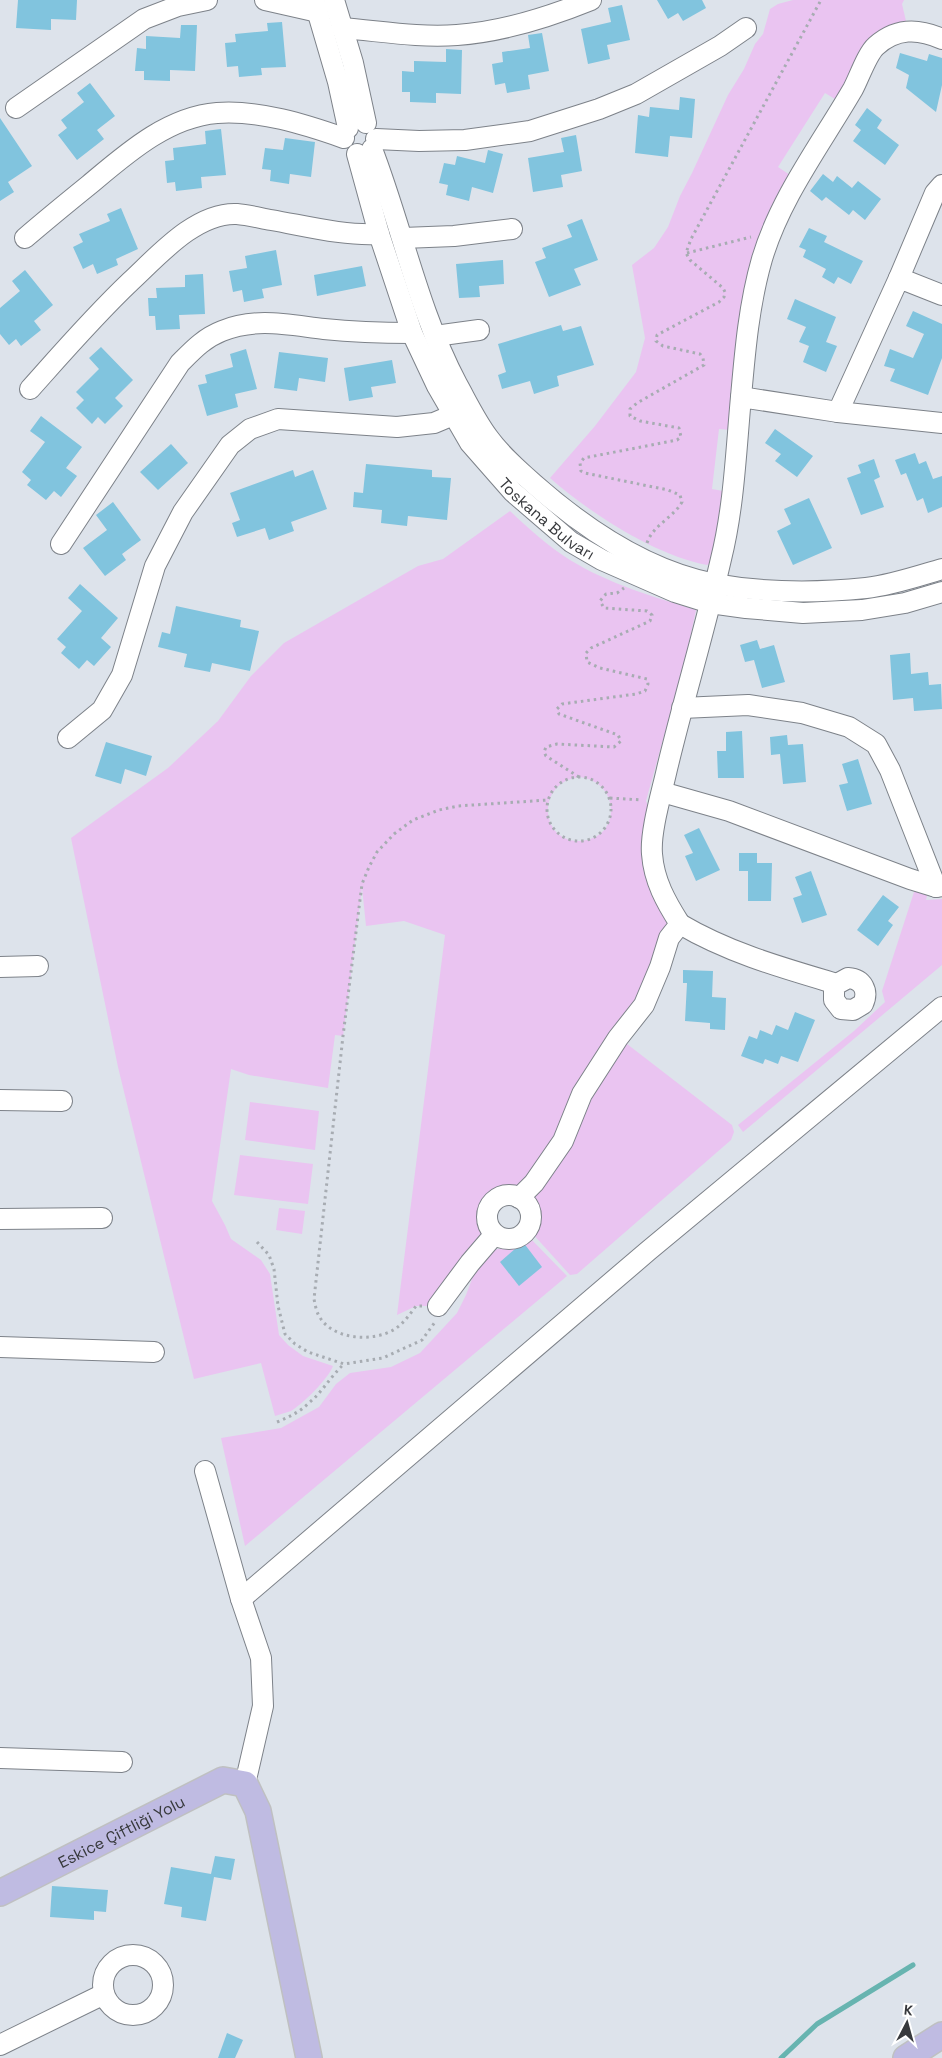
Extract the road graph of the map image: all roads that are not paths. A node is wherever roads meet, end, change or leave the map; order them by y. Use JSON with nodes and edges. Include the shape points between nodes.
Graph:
{"nodes":[{"id":1,"x":207,"y":0,"type":"edge"},
{"id":2,"x":265,"y":0,"type":"edge"},
{"id":3,"x":334,"y":0,"type":"edge"},
{"id":4,"x":591,"y":0,"type":"edge"},
{"id":5,"x":316,"y":6,"type":"edge"},
{"id":6,"x":342,"y":28,"type":"junction"},
{"id":7,"x":746,"y":28,"type":"dead end"},
{"id":8,"x":942,"y":39,"type":"edge"},
{"id":9,"x":16,"y":108,"type":"dead end"},
{"id":10,"x":360,"y":139,"type":"junction"},
{"id":11,"x":942,"y":185,"type":"edge"},
{"id":12,"x":512,"y":229,"type":"dead end"},
{"id":13,"x":379,"y":234,"type":"junction"},
{"id":14,"x":25,"y":238,"type":"dead end"},
{"id":15,"x":403,"y":238,"type":"junction"},
{"id":16,"x":899,"y":278,"type":"junction"},
{"id":17,"x":942,"y":295,"type":"edge"},
{"id":18,"x":478,"y":330,"type":"dead end"},
{"id":19,"x":412,"y":332,"type":"junction"},
{"id":20,"x":435,"y":336,"type":"junction"},
{"id":21,"x":30,"y":389,"type":"dead end"},
{"id":22,"x":741,"y":397,"type":"junction"},
{"id":23,"x":838,"y":412,"type":"junction"},
{"id":24,"x":454,"y":415,"type":"junction"},
{"id":25,"x":942,"y":423,"type":"edge"},
{"id":26,"x":61,"y":544,"type":"dead end"},
{"id":27,"x":637,"y":566,"type":"junction"},
{"id":28,"x":942,"y":569,"type":"edge"},
{"id":29,"x":942,"y":592,"type":"edge"},
{"id":30,"x":712,"y":593,"type":"junction"},
{"id":31,"x":682,"y":708,"type":"junction"},
{"id":32,"x":68,"y":738,"type":"dead end"},
{"id":33,"x":662,"y":792,"type":"junction"},
{"id":34,"x":939,"y":886,"type":"edge"},
{"id":35,"x":680,"y":924,"type":"junction"},
{"id":36,"x":38,"y":966,"type":"dead end"},
{"id":37,"x":0,"y":967,"type":"edge"},
{"id":38,"x":837,"y":984,"type":"dead end"},
{"id":39,"x":942,"y":1007,"type":"edge"},
{"id":40,"x":0,"y":1100,"type":"edge"},
{"id":41,"x":62,"y":1101,"type":"dead end"},
{"id":42,"x":519,"y":1198,"type":"junction"},
{"id":43,"x":102,"y":1218,"type":"dead end"},
{"id":44,"x":0,"y":1219,"type":"edge"},
{"id":45,"x":494,"y":1235,"type":"junction"},
{"id":46,"x":438,"y":1306,"type":"road end"},
{"id":47,"x":0,"y":1347,"type":"edge"},
{"id":48,"x":154,"y":1352,"type":"dead end"},
{"id":49,"x":205,"y":1471,"type":"dead end"},
{"id":50,"x":241,"y":1599,"type":"junction"},
{"id":51,"x":0,"y":1758,"type":"edge"},
{"id":52,"x":122,"y":1762,"type":"dead end"},
{"id":53,"x":245,"y":1784,"type":"junction"},
{"id":54,"x":0,"y":1893,"type":"edge"},
{"id":55,"x":104,"y":1994,"type":"dead end"},
{"id":56,"x":942,"y":2035,"type":"edge"},
{"id":57,"x":0,"y":2045,"type":"edge"},
{"id":58,"x":309,"y":2058,"type":"edge"},
{"id":59,"x":906,"y":2058,"type":"edge"}],
"edges":[{"from":1,"to":9,"type":"street","via":[[178,6],[144,19]]},
{"from":2,"to":5,"type":"street"},
{"from":3,"to":6,"type":"street","name":"Toskana Bulvarı"},
{"from":4,"to":6,"type":"street","via":[[490,31],[456,36]]},
{"from":5,"to":10,"type":"street","name":"Toskana Bulvarı","via":[[338,82]]},
{"from":6,"to":10,"type":"street","name":"Toskana Bulvarı","via":[[353,63]]},
{"from":7,"to":10,"type":"street","via":[[636,94],[530,131],[465,140]]},
{"from":8,"to":22,"type":"street","via":[[914,30],[895,33],[874,47],[789,195],[762,258],[752,299]]},
{"from":10,"to":13,"type":"street","name":"Toskana Bulvarı"},
{"from":10,"to":14,"type":"street","via":[[242,113],[216,113],[188,120],[165,128],[128,154]]},
{"from":10,"to":15,"type":"street","name":"Toskana Bulvarı"},
{"from":11,"to":16,"type":"street","via":[[935,194]]},
{"from":12,"to":15,"type":"street"},
{"from":13,"to":19,"type":"street","name":"Toskana Bulvarı"},
{"from":13,"to":21,"type":"street","via":[[363,235],[236,214],[209,219],[156,256],[103,307]]},
{"from":15,"to":20,"type":"street","name":"Toskana Bulvarı"},
{"from":16,"to":17,"type":"street"},
{"from":16,"to":23,"type":"street"},
{"from":18,"to":20,"type":"street"},
{"from":19,"to":24,"type":"street","name":"Toskana Bulvarı"},
{"from":19,"to":26,"type":"street","via":[[367,333],[251,323],[222,331],[201,342],[180,363]]},
{"from":20,"to":27,"type":"street","name":"Toskana Bulvarı","via":[[457,384],[488,437],[517,469]]},
{"from":22,"to":23,"type":"street"},
{"from":22,"to":30,"type":"street","via":[[732,491],[722,558]]},
{"from":23,"to":25,"type":"street"},
{"from":24,"to":27,"type":"street","name":"Toskana Bulvarı","via":[[470,443],[513,492],[571,542],[602,560]]},
{"from":24,"to":32,"type":"street","via":[[434,423],[397,427],[278,419],[250,429],[230,445],[183,512],[155,566],[122,675],[102,710]]},
{"from":27,"to":30,"type":"street","name":"Toskana Bulvarı","via":[[676,572]]},
{"from":28,"to":30,"type":"street","name":"Toskana Bulvarı","via":[[869,588]]},
{"from":29,"to":30,"type":"street","name":"Toskana Bulvarı","via":[[905,603],[862,610],[803,612]]},
{"from":30,"to":31,"type":"street"},
{"from":31,"to":33,"type":"street"},
{"from":31,"to":34,"type":"street","via":[[748,705],[802,713],[849,727],[876,744]]},
{"from":33,"to":34,"type":"street","via":[[729,811],[910,879]]},
{"from":33,"to":35,"type":"street","via":[[652,852],[656,878]]},
{"from":35,"to":38,"type":"street","via":[[705,939]]},
{"from":35,"to":42,"type":"street","via":[[669,938],[644,1004],[582,1094],[562,1141],[534,1183]]},
{"from":36,"to":37,"type":"street"},
{"from":39,"to":50,"type":"street","via":[[648,1251]]},
{"from":40,"to":41,"type":"street"},
{"from":42,"to":45,"type":"street","via":[[504,1196],[492,1203],[487,1223]]},
{"from":42,"to":45,"type":"street","via":[[525,1202],[531,1216],[527,1230],[515,1239]]},
{"from":43,"to":44,"type":"street"},
{"from":45,"to":46,"type":"street"},
{"from":47,"to":48,"type":"street"},
{"from":49,"to":50,"type":"street"},
{"from":50,"to":53,"type":"street","via":[[261,1658],[263,1706]]},
{"from":51,"to":52,"type":"street"},
{"from":53,"to":54,"type":"main road","name":"Eskice Çiftliği Yolu","via":[[223,1780]]},
{"from":53,"to":58,"type":"main road","via":[[258,1810]]},
{"from":55,"to":57,"type":"street"},
{"from":56,"to":59,"type":"main road"}]}
